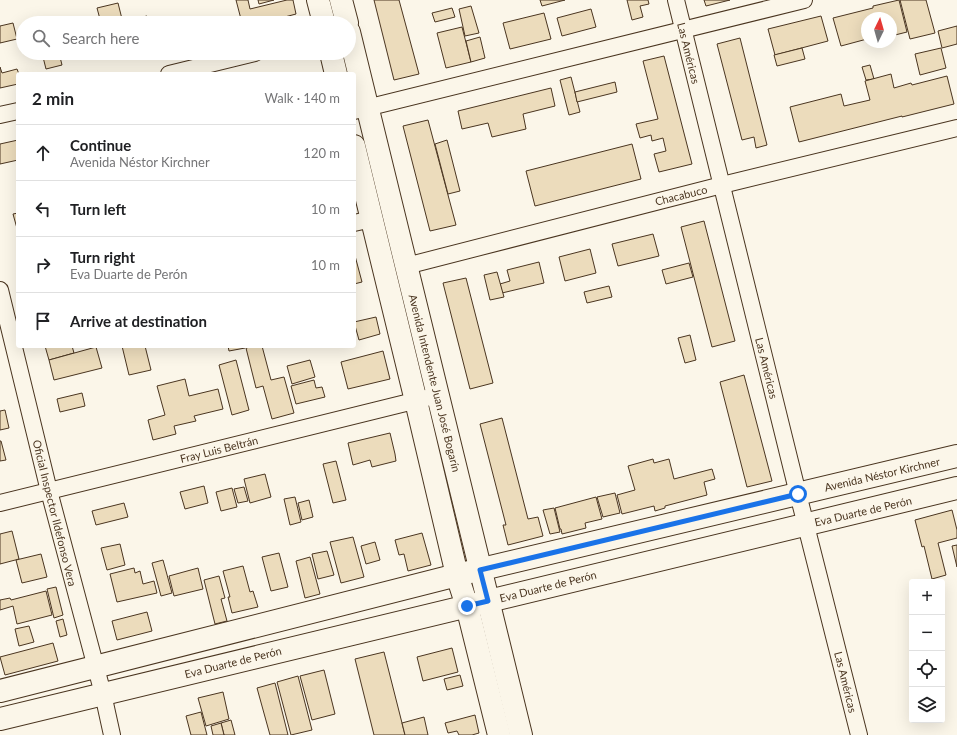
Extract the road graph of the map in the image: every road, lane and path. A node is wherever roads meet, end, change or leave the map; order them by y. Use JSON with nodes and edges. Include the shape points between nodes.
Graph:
{"nodes":[{"id":1,"x":318,"y":0,"type":"edge"},
{"id":2,"x":341,"y":0,"type":"edge"},
{"id":3,"x":676,"y":0,"type":"edge"},
{"id":4,"x":804,"y":0,"type":"edge"},
{"id":5,"x":322,"y":16,"type":"edge"},
{"id":6,"x":345,"y":16,"type":"edge"},
{"id":7,"x":684,"y":30,"type":"junction"},
{"id":8,"x":226,"y":60,"type":"edge"},
{"id":9,"x":333,"y":60,"type":"edge"},
{"id":10,"x":353,"y":60,"type":"edge"},
{"id":11,"x":177,"y":72,"type":"edge"},
{"id":12,"x":336,"y":72,"type":"edge"},
{"id":13,"x":355,"y":72,"type":"edge"},
{"id":14,"x":356,"y":77,"type":"edge"},
{"id":15,"x":361,"y":109,"type":"edge"},
{"id":16,"x":16,"y":111,"type":"edge"},
{"id":17,"x":0,"y":115,"type":"edge"},
{"id":18,"x":957,"y":128,"type":"edge"},
{"id":19,"x":356,"y":163,"type":"edge"},
{"id":20,"x":722,"y":185,"type":"junction"},
{"id":21,"x":363,"y":221,"type":"edge"},
{"id":22,"x":406,"y":266,"type":"junction"},
{"id":23,"x":0,"y":290,"type":"edge"},
{"id":24,"x":7,"y":307,"type":"edge"},
{"id":25,"x":16,"y":346,"type":"edge"},
{"id":26,"x":16,"y":348,"type":"edge"},
{"id":27,"x":438,"y":396,"type":"junction"},
{"id":28,"x":416,"y":401,"type":"junction"},
{"id":29,"x":957,"y":456,"type":"edge"},
{"id":30,"x":957,"y":488,"type":"edge"},
{"id":31,"x":49,"y":491,"type":"junction"},
{"id":32,"x":798,"y":494,"type":"junction"},
{"id":33,"x":0,"y":503,"type":"edge"},
{"id":34,"x":806,"y":524,"type":"junction"},
{"id":35,"x":480,"y":570,"type":"junction"},
{"id":36,"x":457,"y":575,"type":"junction"},
{"id":37,"x":488,"y":601,"type":"junction"},
{"id":38,"x":467,"y":606,"type":"junction"},
{"id":39,"x":95,"y":668,"type":"junction"},
{"id":40,"x":0,"y":691,"type":"edge"},
{"id":41,"x":103,"y":694,"type":"junction"},
{"id":42,"x":0,"y":719,"type":"edge"},
{"id":43,"x":112,"y":735,"type":"edge"},
{"id":44,"x":499,"y":735,"type":"edge"},
{"id":45,"x":521,"y":735,"type":"edge"},
{"id":46,"x":859,"y":735,"type":"edge"}],
"edges":[{"from":1,"to":5,"type":"street"},
{"from":2,"to":6,"type":"street"},
{"from":3,"to":7,"type":"street","name":"Las Américas"},
{"from":4,"to":7,"type":"street"},
{"from":7,"to":15,"type":"street"},
{"from":7,"to":20,"type":"street","name":"Las Américas"},
{"from":8,"to":11,"type":"street"},
{"from":9,"to":12,"type":"street"},
{"from":10,"to":13,"type":"street","name":"Avenida Intendente Juan José Bogarín"},
{"from":14,"to":15,"type":"street","name":"Avenida Intendente Juan José Bogarín"},
{"from":15,"to":22,"type":"street","name":"Avenida Intendente Juan José Bogarín"},
{"from":16,"to":17,"type":"street"},
{"from":18,"to":20,"type":"street","name":"Chacabuco"},
{"from":19,"to":21,"type":"street","name":"Avenida Intendente Juan José Bogarín"},
{"from":20,"to":22,"type":"street","name":"Chacabuco"},
{"from":20,"to":32,"type":"street","name":"Las Américas"},
{"from":21,"to":28,"type":"street","name":"Avenida Intendente Juan José Bogarín"},
{"from":22,"to":27,"type":"street","name":"Avenida Intendente Juan José Bogarín"},
{"from":23,"to":24,"type":"street","name":"Oficial Inspector Ildefonso Vera"},
{"from":24,"to":25,"type":"street","name":"Oficial Inspector Ildefonso Vera"},
{"from":26,"to":31,"type":"street","name":"Oficial Inspector Ildefonso Vera"},
{"from":27,"to":28,"type":"street","name":"Fray Luis Beltrán"},
{"from":27,"to":35,"type":"street","name":"Avenida Intendente Juan José Bogarín"},
{"from":28,"to":31,"type":"street","name":"Fray Luis Beltrán"},
{"from":28,"to":36,"type":"street","name":"Avenida Intendente Juan José Bogarín"},
{"from":29,"to":32,"type":"street","name":"Avenida Néstor Kirchner"},
{"from":30,"to":34,"type":"street","name":"Eva Duarte de Perón"},
{"from":31,"to":33,"type":"street","name":"Fray Luis Beltrán"},
{"from":31,"to":39,"type":"street","name":"Oficial Inspector Ildefonso Vera"},
{"from":32,"to":34,"type":"street","name":"Las Américas"},
{"from":32,"to":35,"type":"street","name":"Avenida Néstor Kirchner"},
{"from":34,"to":37,"type":"street","name":"Eva Duarte de Perón"},
{"from":34,"to":46,"type":"street","name":"Las Américas"},
{"from":35,"to":36,"type":"street","name":"Avenida Néstor Kirchner"},
{"from":35,"to":37,"type":"street","name":"Avenida Intendente Juan José Bogarín"},
{"from":36,"to":38,"type":"street","name":"Avenida Intendente Juan José Bogarín"},
{"from":36,"to":39,"type":"street"},
{"from":37,"to":38,"type":"street","name":"Eva Duarte de Perón"},
{"from":37,"to":45,"type":"street","name":"Avenida Intendente Juan José Bogarín"},
{"from":38,"to":41,"type":"street","name":"Eva Duarte de Perón"},
{"from":38,"to":44,"type":"street","name":"Avenida Intendente Juan José Bogarín"},
{"from":39,"to":40,"type":"street"},
{"from":39,"to":41,"type":"street","name":"Oficial Inspector Ildefonso Vera"},
{"from":41,"to":42,"type":"street","name":"Eva Duarte de Perón"},
{"from":41,"to":43,"type":"street","name":"Oficial Inspector Ildefonso Vera"}]}
